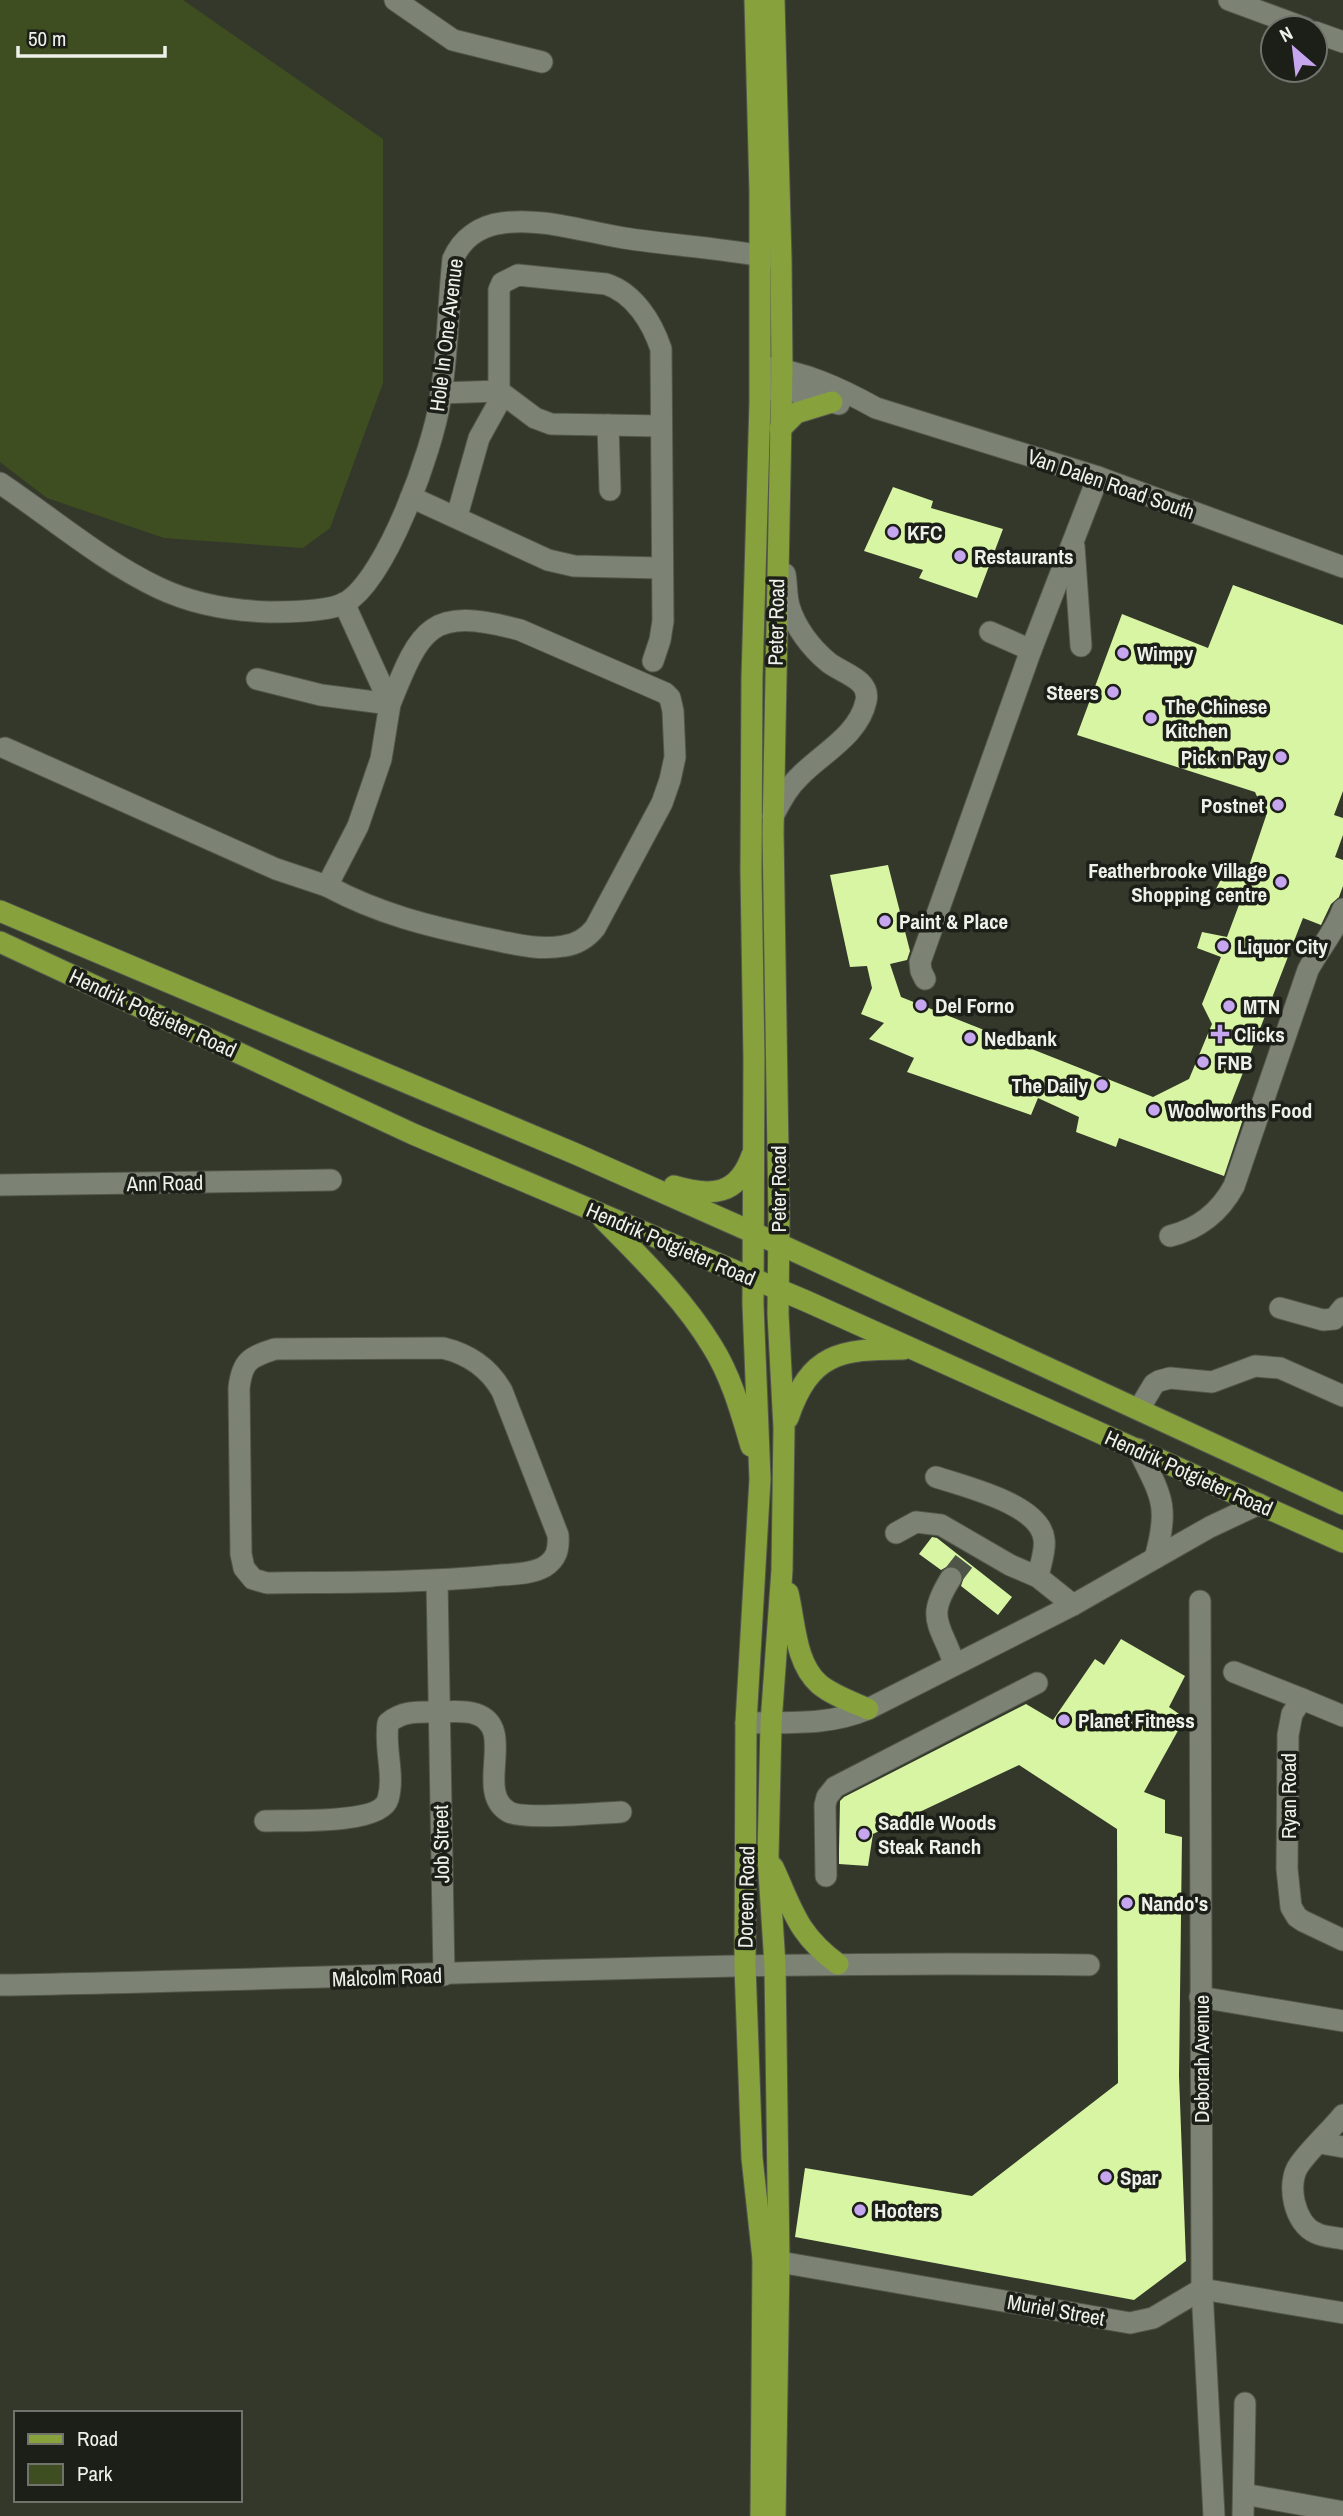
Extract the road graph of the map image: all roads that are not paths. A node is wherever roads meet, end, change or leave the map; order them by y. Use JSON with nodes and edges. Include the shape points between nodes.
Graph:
{"nodes":[{"id":1,"x":395,"y":0,"type":"edge"},
{"id":2,"x":755,"y":0,"type":"edge"},
{"id":3,"x":774,"y":0,"type":"edge"},
{"id":4,"x":1229,"y":0,"type":"edge"},
{"id":5,"x":1267,"y":14,"type":"edge"},
{"id":6,"x":542,"y":62,"type":"dead end"},
{"id":7,"x":759,"y":255,"type":"junction"},
{"id":8,"x":781,"y":260,"type":"junction"},
{"id":9,"x":774,"y":382,"type":"junction"},
{"id":10,"x":499,"y":391,"type":"junction"},
{"id":11,"x":441,"y":393,"type":"junction"},
{"id":12,"x":832,"y":402,"type":"junction"},
{"id":13,"x":876,"y":408,"type":"junction"},
{"id":14,"x":608,"y":425,"type":"junction"},
{"id":15,"x":661,"y":426,"type":"junction"},
{"id":16,"x":780,"y":429,"type":"junction"},
{"id":17,"x":1098,"y":477,"type":"junction"},
{"id":18,"x":0,"y":483,"type":"edge"},
{"id":19,"x":610,"y":490,"type":"dead end"},
{"id":20,"x":411,"y":497,"type":"junction"},
{"id":21,"x":457,"y":516,"type":"junction"},
{"id":22,"x":1073,"y":540,"type":"junction"},
{"id":23,"x":777,"y":548,"type":"junction"},
{"id":24,"x":1343,"y":567,"type":"edge"},
{"id":25,"x":661,"y":568,"type":"junction"},
{"id":26,"x":344,"y":603,"type":"junction"},
{"id":27,"x":990,"y":632,"type":"dead end"},
{"id":28,"x":1081,"y":646,"type":"dead end"},
{"id":29,"x":1031,"y":650,"type":"junction"},
{"id":30,"x":653,"y":660,"type":"dead end"},
{"id":31,"x":257,"y":679,"type":"dead end"},
{"id":32,"x":390,"y":704,"type":"junction"},
{"id":33,"x":5,"y":748,"type":"dead end"},
{"id":34,"x":773,"y":816,"type":"junction"},
{"id":35,"x":327,"y":886,"type":"junction"},
{"id":36,"x":1343,"y":909,"type":"edge"},
{"id":37,"x":0,"y":911,"type":"edge"},
{"id":38,"x":0,"y":942,"type":"edge"},
{"id":39,"x":925,"y":979,"type":"dead end"},
{"id":40,"x":754,"y":1149,"type":"junction"},
{"id":41,"x":576,"y":1154,"type":"junction"},
{"id":42,"x":331,"y":1180,"type":"dead end"},
{"id":43,"x":0,"y":1185,"type":"edge"},
{"id":44,"x":596,"y":1212,"type":"junction"},
{"id":45,"x":754,"y":1234,"type":"junction"},
{"id":46,"x":1170,"y":1236,"type":"dead end"},
{"id":47,"x":779,"y":1244,"type":"junction"},
{"id":48,"x":754,"y":1279,"type":"junction"},
{"id":49,"x":779,"y":1289,"type":"junction"},
{"id":50,"x":1280,"y":1308,"type":"dead end"},
{"id":51,"x":1343,"y":1308,"type":"edge"},
{"id":52,"x":912,"y":1349,"type":"junction"},
{"id":53,"x":1343,"y":1396,"type":"edge"},
{"id":54,"x":1139,"y":1409,"type":"junction"},
{"id":55,"x":784,"y":1428,"type":"junction"},
{"id":56,"x":1138,"y":1449,"type":"junction"},
{"id":57,"x":936,"y":1477,"type":"dead end"},
{"id":58,"x":760,"y":1479,"type":"junction"},
{"id":59,"x":1259,"y":1504,"type":"junction"},
{"id":60,"x":1343,"y":1504,"type":"edge"},
{"id":61,"x":896,"y":1533,"type":"dead end"},
{"id":62,"x":1343,"y":1542,"type":"edge"},
{"id":63,"x":1155,"y":1558,"type":"junction"},
{"id":64,"x":782,"y":1570,"type":"junction"},
{"id":65,"x":1038,"y":1577,"type":"junction"},
{"id":66,"x":951,"y":1578,"type":"tunnel mouth"},
{"id":67,"x":437,"y":1581,"type":"junction"},
{"id":68,"x":1200,"y":1601,"type":"dead end"},
{"id":69,"x":1073,"y":1605,"type":"junction"},
{"id":70,"x":954,"y":1664,"type":"junction"},
{"id":71,"x":1234,"y":1672,"type":"dead end"},
{"id":72,"x":1038,"y":1683,"type":"dead end"},
{"id":73,"x":1302,"y":1699,"type":"junction"},
{"id":74,"x":868,"y":1709,"type":"junction"},
{"id":75,"x":440,"y":1712,"type":"junction"},
{"id":76,"x":1343,"y":1716,"type":"edge"},
{"id":77,"x":746,"y":1723,"type":"junction"},
{"id":78,"x":771,"y":1723,"type":"junction"},
{"id":79,"x":621,"y":1812,"type":"dead end"},
{"id":80,"x":265,"y":1821,"type":"dead end"},
{"id":81,"x":768,"y":1856,"type":"junction"},
{"id":82,"x":826,"y":1876,"type":"dead end"},
{"id":83,"x":1343,"y":1940,"type":"edge"},
{"id":84,"x":838,"y":1964,"type":"junction"},
{"id":85,"x":775,"y":1965,"type":"junction"},
{"id":86,"x":1089,"y":1965,"type":"dead end"},
{"id":87,"x":745,"y":1966,"type":"junction"},
{"id":88,"x":444,"y":1975,"type":"junction"},
{"id":89,"x":0,"y":1985,"type":"edge"},
{"id":90,"x":1200,"y":1997,"type":"junction"},
{"id":91,"x":1343,"y":2021,"type":"edge"},
{"id":92,"x":1343,"y":2115,"type":"edge"},
{"id":93,"x":1320,"y":2143,"type":"junction"},
{"id":94,"x":1343,"y":2147,"type":"edge"},
{"id":95,"x":1343,"y":2239,"type":"edge"},
{"id":96,"x":771,"y":2260,"type":"junction"},
{"id":97,"x":1202,"y":2289,"type":"junction"},
{"id":98,"x":1343,"y":2313,"type":"edge"},
{"id":99,"x":1245,"y":2403,"type":"dead end"},
{"id":100,"x":1244,"y":2494,"type":"junction"},
{"id":101,"x":1343,"y":2512,"type":"edge"},
{"id":102,"x":761,"y":2516,"type":"edge"},
{"id":103,"x":775,"y":2516,"type":"edge"},
{"id":104,"x":1214,"y":2516,"type":"edge"},
{"id":105,"x":1243,"y":2516,"type":"edge"}],
"edges":[{"from":1,"to":6,"type":"street","via":[[453,40]]},
{"from":2,"to":7,"type":"main road","name":"Peter Road"},
{"from":3,"to":8,"type":"main road","name":"Peter Road"},
{"from":4,"to":5,"type":"street"},
{"from":7,"to":8,"type":"street","name":"Hole In One Avenue"},
{"from":7,"to":9,"type":"main road","name":"Peter Road","via":[[760,366]]},
{"from":7,"to":11,"type":"street","name":"Hole In One Avenue","via":[[539,223],[501,223],[477,231],[458,246],[453,259]]},
{"from":8,"to":9,"type":"main road","name":"Peter Road"},
{"from":9,"to":12,"type":"street","name":"Van Dalen Road South"},
{"from":9,"to":13,"type":"street","name":"Van Dalen Road South","via":[[798,372]]},
{"from":9,"to":16,"type":"main road","name":"Peter Road"},
{"from":9,"to":40,"type":"main road","name":"Peter Road","via":[[751,749]]},
{"from":10,"to":11,"type":"street"},
{"from":10,"to":14,"type":"street","via":[[543,423]]},
{"from":10,"to":15,"type":"street","via":[[502,283],[518,275],[606,284],[629,297],[656,334],[661,349]]},
{"from":10,"to":21,"type":"street","via":[[497,408],[479,438]]},
{"from":11,"to":20,"type":"street","name":"Hole In One Avenue"},
{"from":12,"to":13,"type":"street","name":"Van Dalen Road South"},
{"from":12,"to":16,"type":"main road","via":[[796,413]]},
{"from":13,"to":17,"type":"street","name":"Van Dalen Road South"},
{"from":14,"to":15,"type":"street"},
{"from":14,"to":19,"type":"street"},
{"from":15,"to":25,"type":"street"},
{"from":16,"to":23,"type":"main road","name":"Peter Road"},
{"from":17,"to":22,"type":"street"},
{"from":17,"to":24,"type":"street","name":"Van Dalen Road South"},
{"from":18,"to":26,"type":"street","via":[[105,556],[158,587],[209,607],[313,610]]},
{"from":20,"to":21,"type":"street"},
{"from":20,"to":26,"type":"street","name":"Hole In One Avenue","via":[[387,552],[369,579]]},
{"from":21,"to":25,"type":"street","via":[[564,565]]},
{"from":22,"to":28,"type":"street"},
{"from":22,"to":29,"type":"street"},
{"from":23,"to":34,"type":"main road","name":"Peter Road"},
{"from":23,"to":34,"type":"street","via":[[785,570],[788,604],[797,624],[816,651],[862,684],[866,701],[851,729],[797,779]]},
{"from":25,"to":30,"type":"street","via":[[663,621]]},
{"from":26,"to":32,"type":"street"},
{"from":27,"to":29,"type":"street"},
{"from":29,"to":39,"type":"street","via":[[920,961]]},
{"from":31,"to":32,"type":"street","via":[[321,695]]},
{"from":32,"to":35,"type":"street","via":[[381,759],[358,826]]},
{"from":32,"to":35,"type":"street","via":[[412,652],[429,630],[450,621],[520,630],[666,693],[673,711],[675,757],[670,780],[596,928],[587,938],[566,946],[523,946],[421,925],[359,904]]},
{"from":33,"to":35,"type":"street","via":[[276,869]]},
{"from":34,"to":47,"type":"main road","name":"Peter Road"},
{"from":36,"to":46,"type":"street","via":[[1308,970],[1228,1198],[1201,1223]]},
{"from":37,"to":41,"type":"main road","name":"Hendrik Potgieter Road"},
{"from":38,"to":44,"type":"main road","name":"Hendrik Potgieter Road","via":[[413,1133]]},
{"from":40,"to":41,"type":"main road","via":[[742,1176],[723,1190],[702,1194]]},
{"from":40,"to":45,"type":"main road","name":"Peter Road"},
{"from":41,"to":45,"type":"main road","name":"Hendrik Potgieter Road"},
{"from":42,"to":43,"type":"street","name":"Ann Road"},
{"from":44,"to":48,"type":"main road","name":"Hendrik Potgieter Road"},
{"from":44,"to":58,"type":"main road","via":[[676,1295],[712,1346],[742,1413]]},
{"from":45,"to":47,"type":"main road","name":"Hendrik Potgieter Road"},
{"from":45,"to":48,"type":"main road","name":"Peter Road"},
{"from":47,"to":49,"type":"main road","name":"Peter Road"},
{"from":47,"to":54,"type":"main road","name":"Hendrik Potgieter Road"},
{"from":48,"to":49,"type":"main road","name":"Hendrik Potgieter Road"},
{"from":48,"to":58,"type":"main road","name":"Doreen Road"},
{"from":49,"to":52,"type":"main road","name":"Hendrik Potgieter Road"},
{"from":49,"to":55,"type":"main road","name":"Doreen Road"},
{"from":50,"to":51,"type":"street","via":[[1323,1320],[1334,1319]]},
{"from":52,"to":55,"type":"main road","via":[[854,1350],[822,1363],[801,1386]]},
{"from":52,"to":56,"type":"main road","name":"Hendrik Potgieter Road"},
{"from":53,"to":54,"type":"street","via":[[1280,1368],[1255,1366],[1212,1382],[1159,1381]]},
{"from":54,"to":60,"type":"main road","name":"Hendrik Potgieter Road"},
{"from":55,"to":64,"type":"main road","name":"Doreen Road"},
{"from":56,"to":59,"type":"main road","name":"Hendrik Potgieter Road"},
{"from":56,"to":63,"type":"street","via":[[1163,1510]]},
{"from":57,"to":65,"type":"street","via":[[1029,1513],[1045,1540]]},
{"from":58,"to":77,"type":"main road","name":"Doreen Road"},
{"from":59,"to":62,"type":"main road","name":"Hendrik Potgieter Road"},
{"from":59,"to":63,"type":"street"},
{"from":61,"to":65,"type":"street","via":[[916,1522],[942,1525],[973,1554]]},
{"from":63,"to":69,"type":"street"},
{"from":64,"to":74,"type":"main road","via":[[804,1664],[821,1686]]},
{"from":64,"to":78,"type":"main road","name":"Doreen Road"},
{"from":65,"to":69,"type":"street"},
{"from":66,"to":70,"type":"street","via":[[935,1610]]},
{"from":67,"to":67,"type":"street","via":[[267,1583],[253,1579],[244,1568],[239,1534],[239,1388],[247,1362],[275,1349],[443,1348],[460,1352],[495,1379],[558,1535],[559,1549],[541,1569]]},
{"from":67,"to":75,"type":"street","name":"Job Street"},
{"from":68,"to":90,"type":"street","name":"Deborah Avenue"},
{"from":69,"to":70,"type":"street"},
{"from":70,"to":74,"type":"street"},
{"from":71,"to":73,"type":"street"},
{"from":72,"to":82,"type":"street","via":[[835,1787],[825,1805]]},
{"from":73,"to":76,"type":"street"},
{"from":73,"to":83,"type":"street","name":"Ryan Road","via":[[1292,1714],[1288,1735],[1291,1907],[1303,1922]]},
{"from":74,"to":78,"type":"street","via":[[817,1723]]},
{"from":75,"to":79,"type":"street","via":[[476,1714],[494,1729],[495,1788],[500,1803],[510,1812]]},
{"from":75,"to":80,"type":"street","via":[[409,1713],[388,1723],[389,1794],[381,1809],[361,1817]]},
{"from":75,"to":88,"type":"street","name":"Job Street"},
{"from":77,"to":78,"type":"street"},
{"from":77,"to":87,"type":"main road","name":"Doreen Road"},
{"from":78,"to":81,"type":"main road","name":"Doreen Road"},
{"from":81,"to":84,"type":"main road","via":[[796,1921],[818,1950]]},
{"from":81,"to":85,"type":"main road","name":"Doreen Road"},
{"from":84,"to":85,"type":"street","name":"Malcolm Road"},
{"from":84,"to":86,"type":"street","name":"Malcolm Road"},
{"from":85,"to":87,"type":"street","name":"Malcolm Road"},
{"from":85,"to":96,"type":"main road","name":"Doreen Road"},
{"from":87,"to":88,"type":"street","name":"Malcolm Road"},
{"from":87,"to":96,"type":"main road","name":"Doreen Road","via":[[752,2158]]},
{"from":88,"to":89,"type":"street","name":"Malcolm Road"},
{"from":90,"to":91,"type":"street"},
{"from":90,"to":97,"type":"street","name":"Deborah Avenue"},
{"from":92,"to":93,"type":"street"},
{"from":93,"to":94,"type":"street"},
{"from":93,"to":95,"type":"street","via":[[1297,2166],[1292,2187],[1295,2206],[1314,2233]]},
{"from":96,"to":97,"type":"street","name":"Muriel Street","via":[[1130,2323],[1153,2318]]},
{"from":96,"to":102,"type":"main road","name":"Doreen Road"},
{"from":96,"to":103,"type":"main road","name":"Doreen Road"},
{"from":97,"to":98,"type":"street"},
{"from":97,"to":104,"type":"street","name":"Deborah Avenue"},
{"from":99,"to":100,"type":"street"},
{"from":100,"to":101,"type":"street"},
{"from":100,"to":105,"type":"street"}]}
